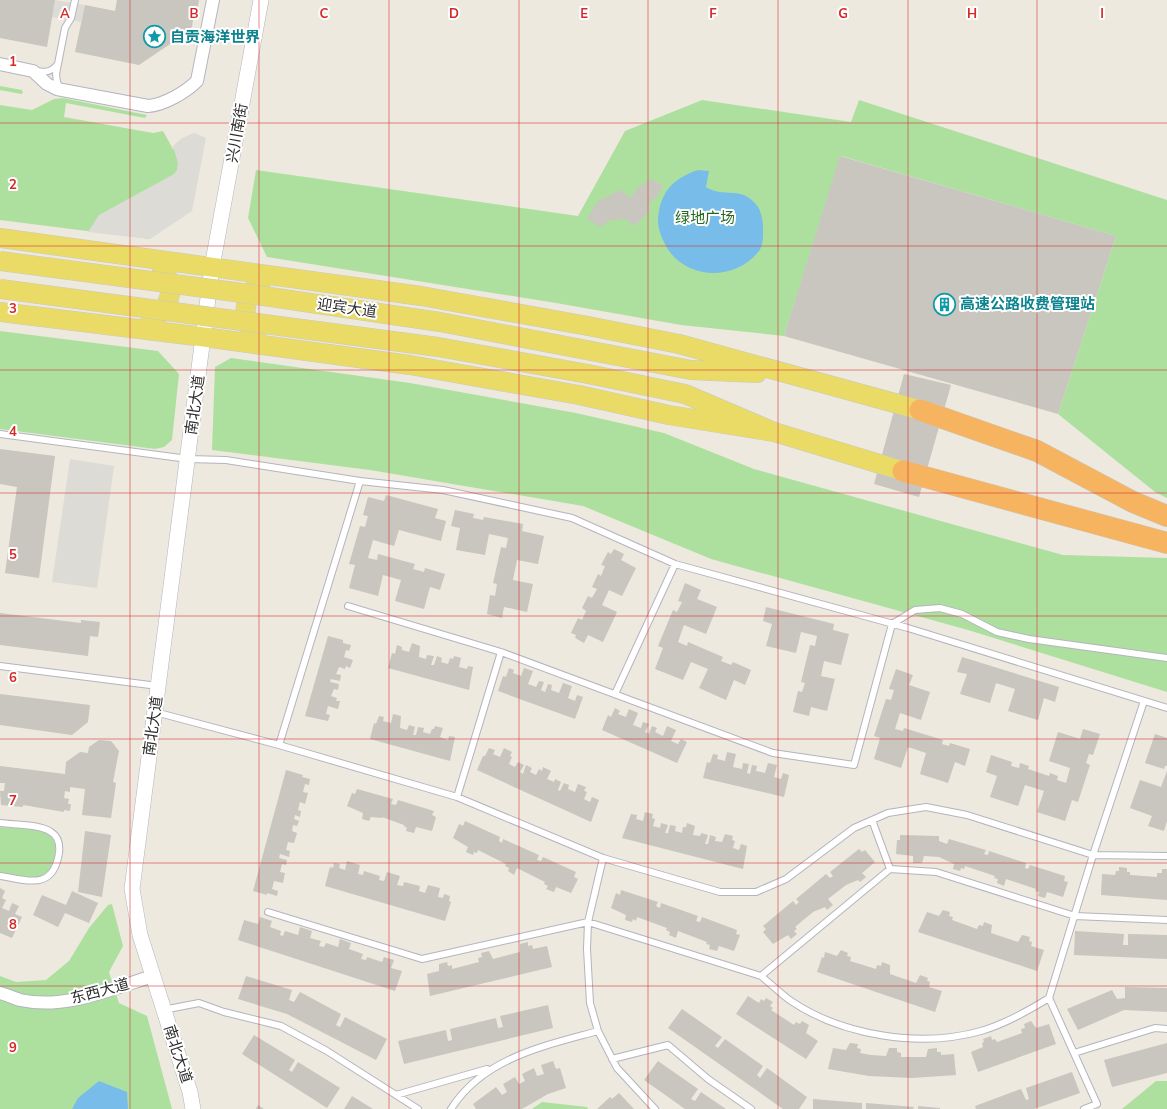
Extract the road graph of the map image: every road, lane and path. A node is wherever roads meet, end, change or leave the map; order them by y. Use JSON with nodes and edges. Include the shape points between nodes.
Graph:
{"nodes":[{"id":1,"x":75,"y":0,"type":"edge"},
{"id":2,"x":213,"y":0,"type":"edge"},
{"id":3,"x":261,"y":0,"type":"edge"},
{"id":4,"x":59,"y":63,"type":"junction"},
{"id":5,"x":0,"y":64,"type":"edge"},
{"id":6,"x":29,"y":69,"type":"junction"},
{"id":7,"x":62,"y":90,"type":"junction"},
{"id":8,"x":0,"y":238,"type":"edge"},
{"id":9,"x":139,"y":257,"type":"junction"},
{"id":10,"x":0,"y":261,"type":"edge"},
{"id":11,"x":212,"y":267,"type":"junction"},
{"id":12,"x":286,"y":277,"type":"junction"},
{"id":13,"x":0,"y":289,"type":"edge"},
{"id":14,"x":0,"y":312,"type":"edge"},
{"id":15,"x":125,"y":327,"type":"junction"},
{"id":16,"x":204,"y":337,"type":"junction"},
{"id":17,"x":276,"y":347,"type":"junction"},
{"id":18,"x":790,"y":374,"type":"junction"},
{"id":19,"x":920,"y":410,"type":"joint"},
{"id":20,"x":774,"y":432,"type":"junction"},
{"id":21,"x":0,"y":434,"type":"edge"},
{"id":22,"x":188,"y":459,"type":"junction"},
{"id":23,"x":903,"y":471,"type":"joint"},
{"id":24,"x":360,"y":481,"type":"junction"},
{"id":25,"x":1167,"y":516,"type":"edge"},
{"id":26,"x":1167,"y":543,"type":"edge"},
{"id":27,"x":675,"y":564,"type":"junction"},
{"id":28,"x":348,"y":606,"type":"dead end"},
{"id":29,"x":892,"y":624,"type":"junction"},
{"id":30,"x":501,"y":652,"type":"junction"},
{"id":31,"x":1167,"y":658,"type":"edge"},
{"id":32,"x":0,"y":667,"type":"edge"},
{"id":33,"x":158,"y":686,"type":"junction"},
{"id":34,"x":615,"y":694,"type":"junction"},
{"id":35,"x":1144,"y":700,"type":"junction"},
{"id":36,"x":1167,"y":708,"type":"edge"},
{"id":37,"x":154,"y":712,"type":"junction"},
{"id":38,"x":279,"y":745,"type":"junction"},
{"id":39,"x":457,"y":797,"type":"junction"},
{"id":40,"x":872,"y":820,"type":"junction"},
{"id":41,"x":0,"y":823,"type":"edge"},
{"id":42,"x":1093,"y":855,"type":"junction"},
{"id":43,"x":1167,"y":856,"type":"edge"},
{"id":44,"x":603,"y":858,"type":"junction"},
{"id":45,"x":890,"y":869,"type":"junction"},
{"id":46,"x":0,"y":876,"type":"edge"},
{"id":47,"x":268,"y":912,"type":"dead end"},
{"id":48,"x":1075,"y":916,"type":"junction"},
{"id":49,"x":1167,"y":920,"type":"edge"},
{"id":50,"x":588,"y":922,"type":"junction"},
{"id":51,"x":153,"y":976,"type":"junction"},
{"id":52,"x":761,"y":976,"type":"junction"},
{"id":53,"x":0,"y":992,"type":"edge"},
{"id":54,"x":1049,"y":998,"type":"junction"},
{"id":55,"x":163,"y":1010,"type":"junction"},
{"id":56,"x":1167,"y":1029,"type":"edge"},
{"id":57,"x":598,"y":1031,"type":"junction"},
{"id":58,"x":1074,"y":1053,"type":"junction"},
{"id":59,"x":612,"y":1059,"type":"junction"},
{"id":60,"x":491,"y":1068,"type":"junction"},
{"id":61,"x":396,"y":1095,"type":"junction"},
{"id":62,"x":194,"y":1109,"type":"edge"},
{"id":63,"x":418,"y":1109,"type":"edge"},
{"id":64,"x":451,"y":1109,"type":"edge"},
{"id":65,"x":656,"y":1109,"type":"edge"},
{"id":66,"x":751,"y":1109,"type":"edge"},
{"id":67,"x":1084,"y":1109,"type":"edge"}],
"edges":[{"from":1,"to":4,"type":"lane","via":[[71,18],[65,28]]},
{"from":2,"to":7,"type":"street","via":[[199,75],[192,86],[155,106]]},
{"from":3,"to":11,"type":"street","name":"兴川南街"},
{"from":4,"to":6,"type":"lane","via":[[48,72]]},
{"from":4,"to":7,"type":"lane","via":[[56,78]]},
{"from":5,"to":6,"type":"street"},
{"from":6,"to":7,"type":"street","via":[[53,88]]},
{"from":8,"to":9,"type":"main road"},
{"from":9,"to":11,"type":"main road"},
{"from":9,"to":15,"type":"main road","via":[[163,270],[171,290],[169,300],[159,315],[141,324]]},
{"from":10,"to":18,"type":"main road","name":"迎宾大道","bridge":true,"via":[[440,322],[691,370]]},
{"from":11,"to":12,"type":"main road"},
{"from":11,"to":16,"type":"street","name":"兴川南街"},
{"from":12,"to":17,"type":"main road","via":[[274,278],[260,284],[254,288],[245,304],[248,324],[254,334]]},
{"from":12,"to":18,"type":"main road","via":[[421,296],[588,326],[679,344]]},
{"from":13,"to":20,"type":"main road","name":"迎宾大道","bridge":true,"via":[[438,347],[588,374],[685,394]]},
{"from":14,"to":15,"type":"main road"},
{"from":15,"to":16,"type":"main road"},
{"from":16,"to":17,"type":"main road"},
{"from":16,"to":22,"type":"street","name":"南北大道"},
{"from":17,"to":20,"type":"main road","via":[[410,365],[579,395],[669,415]]},
{"from":18,"to":19,"type":"main road"},
{"from":19,"to":25,"type":"highway","via":[[1037,451],[1133,502]]},
{"from":20,"to":23,"type":"main road"},
{"from":21,"to":22,"type":"lane"},
{"from":22,"to":24,"type":"lane","via":[[226,460]]},
{"from":22,"to":33,"type":"street","name":"南北大道"},
{"from":23,"to":26,"type":"highway"},
{"from":24,"to":27,"type":"lane","via":[[443,490],[572,518]]},
{"from":24,"to":38,"type":"lane"},
{"from":27,"to":29,"type":"lane"},
{"from":27,"to":34,"type":"lane"},
{"from":28,"to":30,"type":"lane"},
{"from":29,"to":31,"type":"lane","via":[[915,610],[940,608],[962,614],[997,632],[1029,639]]},
{"from":29,"to":34,"type":"lane","via":[[854,765],[773,753]]},
{"from":29,"to":35,"type":"lane"},
{"from":30,"to":34,"type":"lane"},
{"from":30,"to":39,"type":"lane"},
{"from":32,"to":33,"type":"lane"},
{"from":33,"to":37,"type":"street","name":"南北大道"},
{"from":35,"to":36,"type":"lane"},
{"from":35,"to":42,"type":"lane"},
{"from":37,"to":38,"type":"lane"},
{"from":37,"to":51,"type":"street","name":"南北大道","via":[[132,889],[140,935]]},
{"from":38,"to":39,"type":"lane"},
{"from":39,"to":44,"type":"lane"},
{"from":40,"to":42,"type":"lane","via":[[888,813],[926,807],[967,815]]},
{"from":40,"to":44,"type":"lane","via":[[854,828],[786,879],[756,892],[720,892]]},
{"from":40,"to":45,"type":"lane"},
{"from":41,"to":46,"type":"lane","via":[[49,831],[57,838],[59,848],[55,870],[45,879]]},
{"from":42,"to":43,"type":"lane"},
{"from":42,"to":48,"type":"lane"},
{"from":44,"to":50,"type":"lane"},
{"from":45,"to":48,"type":"lane","via":[[936,872]]},
{"from":45,"to":52,"type":"lane"},
{"from":47,"to":50,"type":"lane","via":[[422,959]]},
{"from":48,"to":49,"type":"lane"},
{"from":48,"to":54,"type":"lane"},
{"from":50,"to":52,"type":"lane"},
{"from":50,"to":57,"type":"lane","via":[[590,1003]]},
{"from":51,"to":53,"type":"street","name":"东西大道","via":[[78,999],[47,1002],[21,1000]]},
{"from":51,"to":55,"type":"street","name":"南北大道"},
{"from":52,"to":54,"type":"lane","via":[[791,1001],[822,1018],[853,1030],[895,1039],[942,1037],[981,1031],[1018,1016]]},
{"from":54,"to":58,"type":"lane"},
{"from":55,"to":61,"type":"lane","via":[[199,1003],[281,1026],[327,1051]]},
{"from":55,"to":62,"type":"street","name":"南北大道"},
{"from":56,"to":58,"type":"lane","via":[[1155,1028]]},
{"from":57,"to":59,"type":"lane"},
{"from":57,"to":60,"type":"lane","via":[[535,1048]]},
{"from":58,"to":67,"type":"lane","via":[[1097,1104]]},
{"from":59,"to":65,"type":"lane","via":[[617,1068]]},
{"from":59,"to":66,"type":"lane","via":[[668,1045],[708,1079]]},
{"from":60,"to":61,"type":"lane"},
{"from":60,"to":64,"type":"lane","via":[[461,1093]]},
{"from":61,"to":63,"type":"lane"}]}
